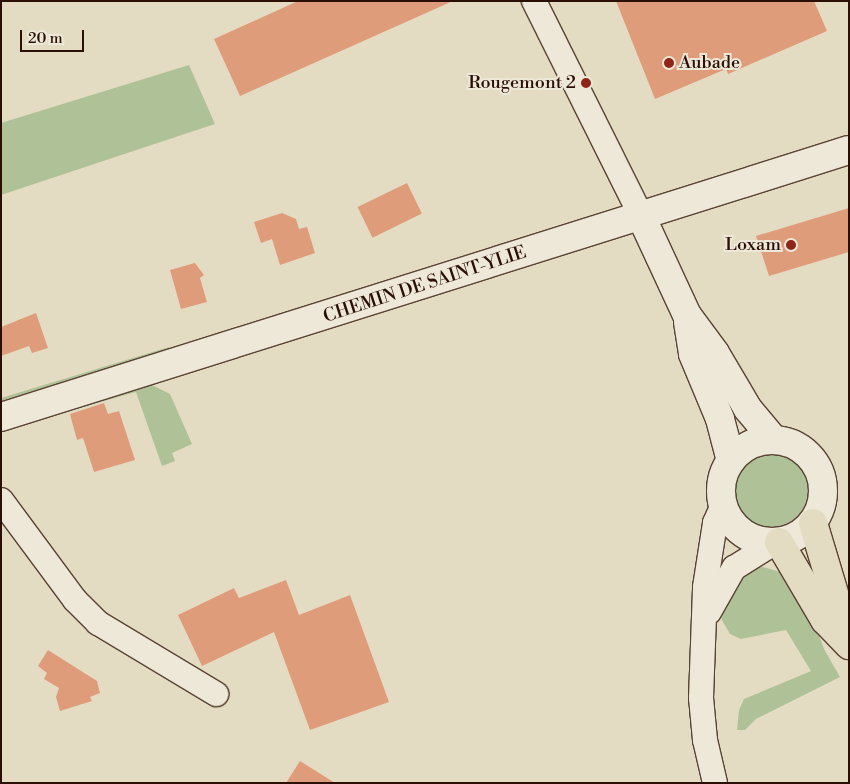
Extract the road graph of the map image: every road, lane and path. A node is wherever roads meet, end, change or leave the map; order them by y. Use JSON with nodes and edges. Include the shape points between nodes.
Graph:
{"nodes":[{"id":1,"x":534,"y":1,"type":"edge"},
{"id":2,"x":849,"y":150,"type":"edge"},
{"id":3,"x":641,"y":216,"type":"junction"},
{"id":4,"x":687,"y":315,"type":"junction"},
{"id":5,"x":1,"y":417,"type":"edge"},
{"id":6,"x":774,"y":440,"type":"junction"},
{"id":7,"x":731,"y":461,"type":"junction"},
{"id":8,"x":1,"y":500,"type":"edge"},
{"id":9,"x":722,"y":505,"type":"junction"},
{"id":10,"x":813,"y":523,"type":"junction"},
{"id":11,"x":776,"y":542,"type":"junction"},
{"id":12,"x":706,"y":615,"type":"junction"},
{"id":13,"x":848,"y":644,"type":"edge"},
{"id":14,"x":216,"y":694,"type":"dead end"},
{"id":15,"x":715,"y":783,"type":"edge"}],
"edges":[{"from":1,"to":3,"type":"street"},
{"from":2,"to":3,"type":"street","name":"CHEMIN DE SAINT-YLIE"},
{"from":3,"to":4,"type":"street"},
{"from":3,"to":5,"type":"street","name":"CHEMIN DE SAINT-YLIE"},
{"from":4,"to":6,"type":"street","via":[[715,353],[748,409]]},
{"from":4,"to":7,"type":"street","via":[[694,354],[720,419]]},
{"from":6,"to":7,"type":"street","via":[[745,447]]},
{"from":6,"to":10,"type":"street","via":[[800,448],[818,467],[824,496]]},
{"from":7,"to":9,"type":"street","via":[[724,474]]},
{"from":8,"to":14,"type":"street","via":[[76,600],[98,623]]},
{"from":9,"to":11,"type":"street","via":[[733,525],[742,533],[762,542]]},
{"from":9,"to":12,"type":"street","via":[[715,523],[707,578]]},
{"from":10,"to":11,"type":"street","via":[[798,536]]},
{"from":10,"to":13,"type":"main road","via":[[844,620]]},
{"from":11,"to":12,"type":"street","via":[[730,572]]},
{"from":11,"to":13,"type":"main road","via":[[825,620]]},
{"from":12,"to":15,"type":"street","via":[[701,698],[704,740]]}]}
